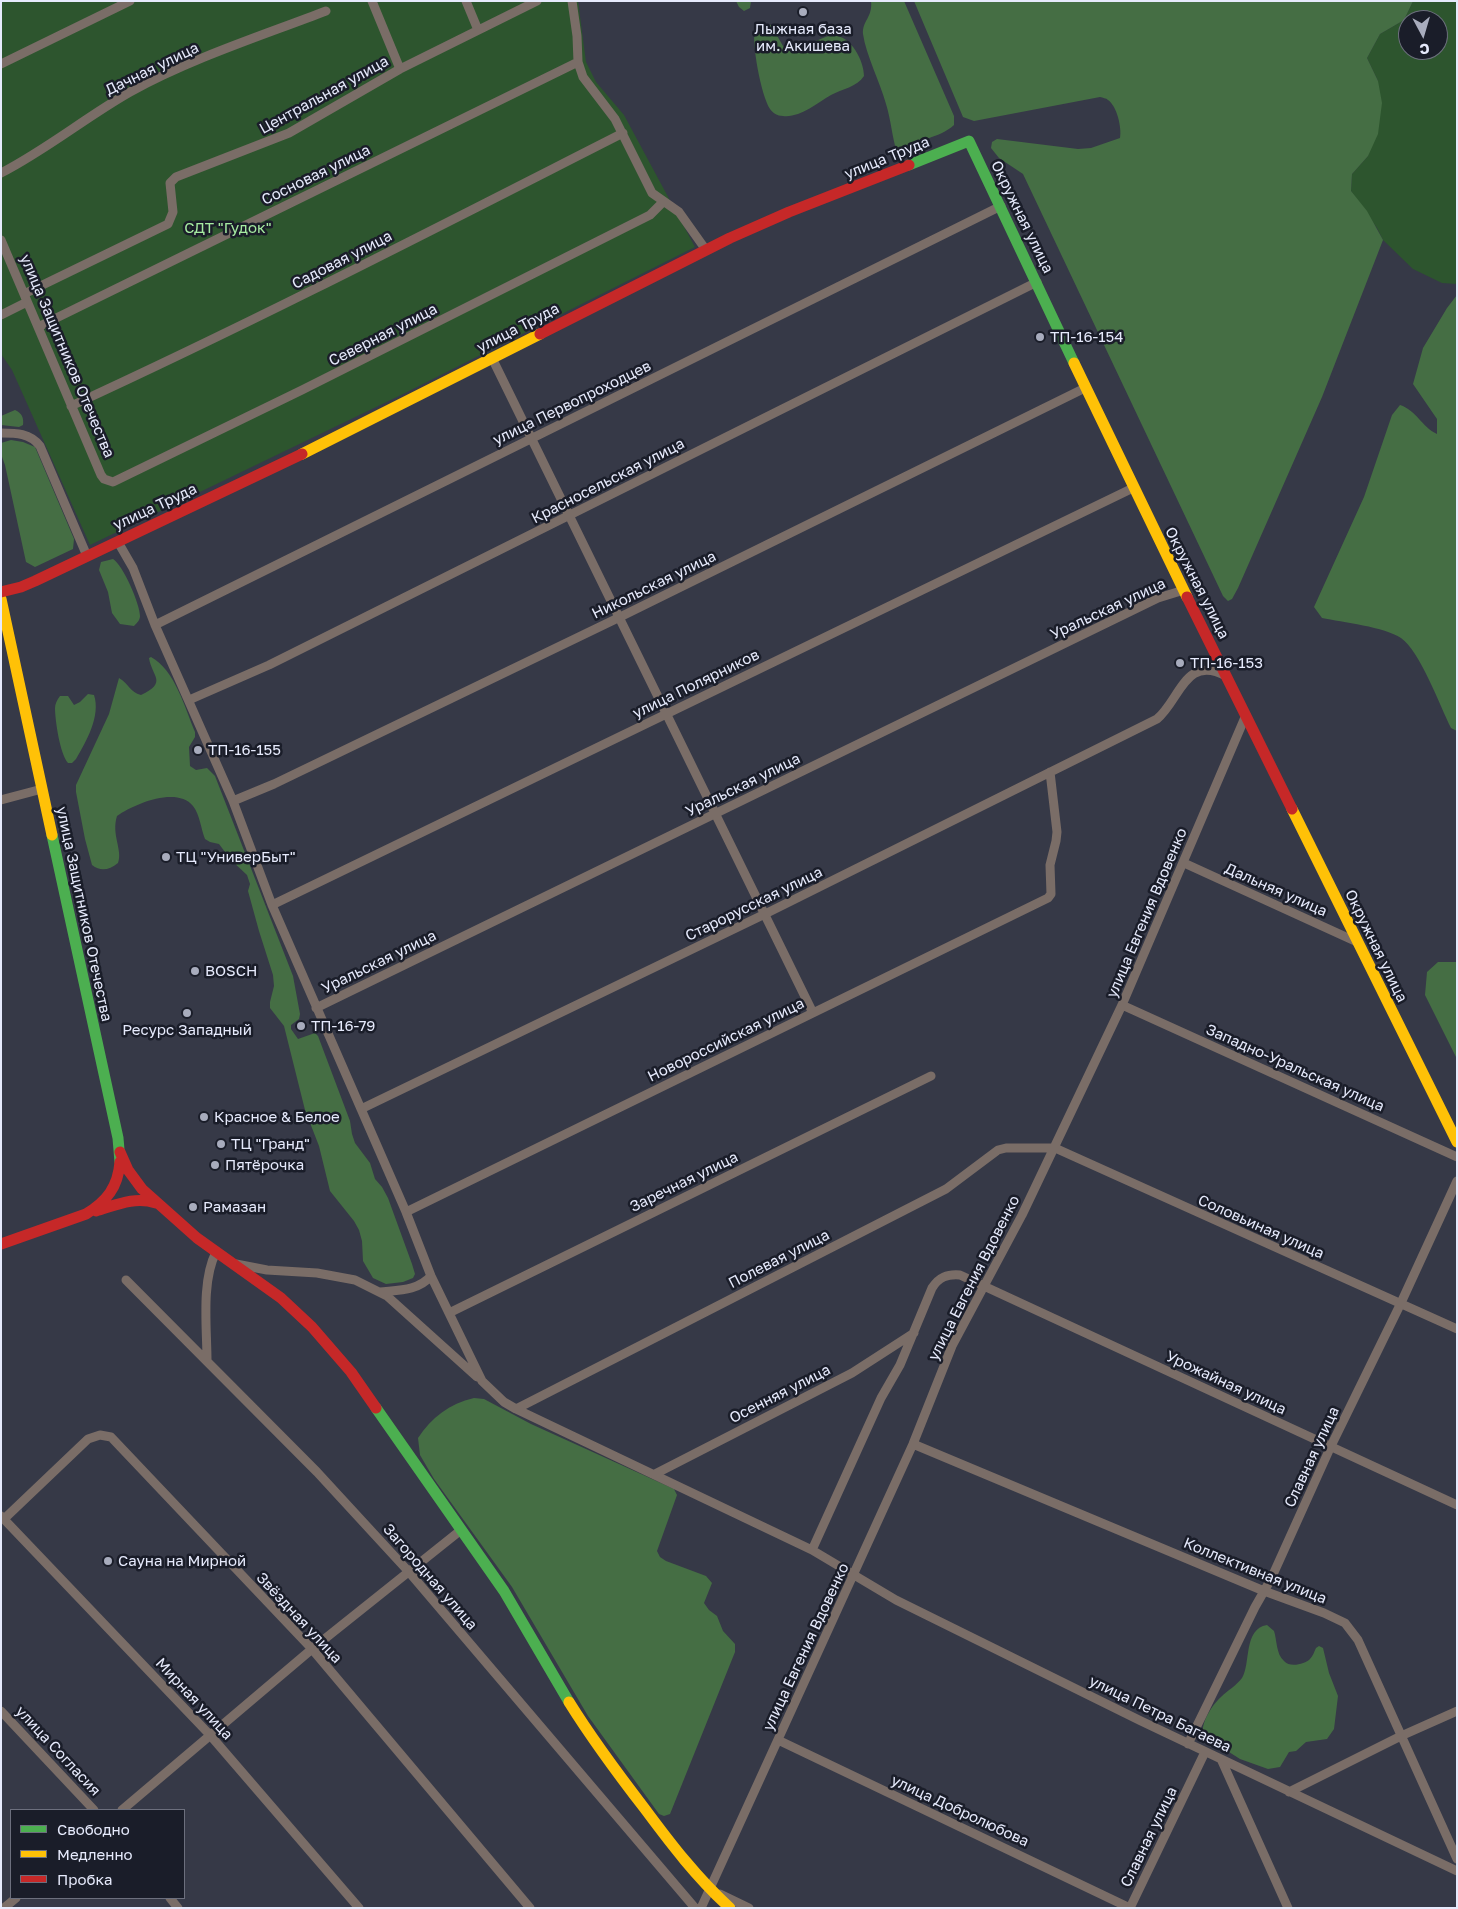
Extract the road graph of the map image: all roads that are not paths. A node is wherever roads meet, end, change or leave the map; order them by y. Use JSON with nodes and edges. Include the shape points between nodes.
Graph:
{"nodes":[{"id":1,"x":130,"y":1,"type":"edge"},
{"id":2,"x":372,"y":1,"type":"edge"},
{"id":3,"x":466,"y":1,"type":"edge"},
{"id":4,"x":537,"y":1,"type":"edge"},
{"id":5,"x":572,"y":1,"type":"edge"},
{"id":6,"x":326,"y":11,"type":"dead end"},
{"id":7,"x":478,"y":30,"type":"junction"},
{"id":8,"x":578,"y":62,"type":"junction"},
{"id":9,"x":1,"y":64,"type":"edge"},
{"id":10,"x":400,"y":69,"type":"junction"},
{"id":11,"x":623,"y":133,"type":"junction"},
{"id":12,"x":969,"y":141,"type":"joint"},
{"id":13,"x":1,"y":173,"type":"edge"},
{"id":14,"x":663,"y":202,"type":"junction"},
{"id":15,"x":1001,"y":206,"type":"junction"},
{"id":16,"x":1,"y":240,"type":"edge"},
{"id":17,"x":706,"y":250,"type":"junction"},
{"id":18,"x":1037,"y":282,"type":"junction"},
{"id":19,"x":26,"y":298,"type":"junction"},
{"id":20,"x":1,"y":315,"type":"edge"},
{"id":21,"x":38,"y":327,"type":"junction"},
{"id":22,"x":492,"y":358,"type":"junction"},
{"id":23,"x":1084,"y":388,"type":"junction"},
{"id":24,"x":71,"y":406,"type":"junction"},
{"id":25,"x":1,"y":433,"type":"edge"},
{"id":26,"x":532,"y":439,"type":"junction"},
{"id":27,"x":108,"y":481,"type":"joint"},
{"id":28,"x":1133,"y":488,"type":"junction"},
{"id":29,"x":569,"y":516,"type":"junction"},
{"id":30,"x":118,"y":542,"type":"junction"},
{"id":31,"x":87,"y":556,"type":"junction"},
{"id":32,"x":1184,"y":590,"type":"junction"},
{"id":33,"x":1,"y":592,"type":"edge"},
{"id":34,"x":1,"y":599,"type":"edge"},
{"id":35,"x":618,"y":618,"type":"junction"},
{"id":36,"x":155,"y":625,"type":"junction"},
{"id":37,"x":1228,"y":677,"type":"junction"},
{"id":38,"x":190,"y":700,"type":"junction"},
{"id":39,"x":667,"y":714,"type":"junction"},
{"id":40,"x":1246,"y":715,"type":"junction"},
{"id":41,"x":1050,"y":772,"type":"junction"},
{"id":42,"x":42,"y":789,"type":"junction"},
{"id":43,"x":1,"y":800,"type":"edge"},
{"id":44,"x":233,"y":801,"type":"junction"},
{"id":45,"x":716,"y":813,"type":"junction"},
{"id":46,"x":1184,"y":863,"type":"junction"},
{"id":47,"x":272,"y":905,"type":"junction"},
{"id":48,"x":766,"y":914,"type":"junction"},
{"id":49,"x":1357,"y":942,"type":"junction"},
{"id":50,"x":1122,"y":1005,"type":"junction"},
{"id":51,"x":316,"y":1008,"type":"junction"},
{"id":52,"x":813,"y":1012,"type":"junction"},
{"id":53,"x":931,"y":1076,"type":"dead end"},
{"id":54,"x":361,"y":1109,"type":"junction"},
{"id":55,"x":1457,"y":1142,"type":"edge"},
{"id":56,"x":1055,"y":1148,"type":"junction"},
{"id":57,"x":120,"y":1152,"type":"junction"},
{"id":58,"x":1457,"y":1156,"type":"edge"},
{"id":59,"x":1457,"y":1181,"type":"edge"},
{"id":60,"x":160,"y":1205,"type":"junction"},
{"id":61,"x":406,"y":1212,"type":"junction"},
{"id":62,"x":82,"y":1216,"type":"junction"},
{"id":63,"x":1,"y":1244,"type":"edge"},
{"id":64,"x":216,"y":1252,"type":"junction"},
{"id":65,"x":233,"y":1264,"type":"junction"},
{"id":66,"x":431,"y":1276,"type":"junction"},
{"id":67,"x":126,"y":1280,"type":"dead end"},
{"id":68,"x":984,"y":1286,"type":"junction"},
{"id":69,"x":380,"y":1292,"type":"junction"},
{"id":70,"x":1400,"y":1305,"type":"junction"},
{"id":71,"x":449,"y":1313,"type":"junction"},
{"id":72,"x":1457,"y":1329,"type":"edge"},
{"id":73,"x":914,"y":1333,"type":"junction"},
{"id":74,"x":207,"y":1361,"type":"junction"},
{"id":75,"x":482,"y":1381,"type":"junction"},
{"id":76,"x":516,"y":1409,"type":"junction"},
{"id":77,"x":913,"y":1444,"type":"junction"},
{"id":78,"x":1332,"y":1446,"type":"junction"},
{"id":79,"x":655,"y":1474,"type":"junction"},
{"id":80,"x":1457,"y":1505,"type":"edge"},
{"id":81,"x":3,"y":1517,"type":"edge"},
{"id":82,"x":461,"y":1530,"type":"junction"},
{"id":83,"x":812,"y":1550,"type":"junction"},
{"id":84,"x":409,"y":1572,"type":"junction"},
{"id":85,"x":854,"y":1575,"type":"junction"},
{"id":86,"x":1264,"y":1591,"type":"junction"},
{"id":87,"x":312,"y":1649,"type":"junction"},
{"id":88,"x":1,"y":1711,"type":"edge"},
{"id":89,"x":1457,"y":1711,"type":"edge"},
{"id":90,"x":210,"y":1735,"type":"junction"},
{"id":91,"x":1401,"y":1736,"type":"junction"},
{"id":92,"x":778,"y":1740,"type":"junction"},
{"id":93,"x":1188,"y":1744,"type":"junction"},
{"id":94,"x":1205,"y":1752,"type":"junction"},
{"id":95,"x":1221,"y":1759,"type":"junction"},
{"id":96,"x":1289,"y":1792,"type":"junction"},
{"id":97,"x":93,"y":1809,"type":"edge"},
{"id":98,"x":123,"y":1809,"type":"edge"},
{"id":99,"x":1457,"y":1859,"type":"edge"},
{"id":100,"x":1457,"y":1871,"type":"edge"},
{"id":101,"x":710,"y":1890,"type":"junction"},
{"id":102,"x":15,"y":1899,"type":"edge"},
{"id":103,"x":2,"y":1908,"type":"edge"},
{"id":104,"x":359,"y":1908,"type":"edge"},
{"id":105,"x":530,"y":1908,"type":"edge"},
{"id":106,"x":695,"y":1908,"type":"edge"},
{"id":107,"x":701,"y":1908,"type":"edge"},
{"id":108,"x":730,"y":1908,"type":"edge"},
{"id":109,"x":749,"y":1908,"type":"edge"},
{"id":110,"x":1130,"y":1908,"type":"edge"},
{"id":111,"x":1288,"y":1908,"type":"edge"}],
"edges":[{"from":1,"to":9,"type":"street"},
{"from":2,"to":10,"type":"street"},
{"from":3,"to":7,"type":"street"},
{"from":4,"to":7,"type":"street","name":"Центральная улица"},
{"from":5,"to":8,"type":"street"},
{"from":6,"to":13,"type":"street","name":"Дачная улица","via":[[142,86]]},
{"from":7,"to":10,"type":"street","name":"Центральная улица"},
{"from":8,"to":11,"type":"street","via":[[583,77],[609,109]]},
{"from":8,"to":21,"type":"street","name":"Сосновая улица"},
{"from":10,"to":19,"type":"street","name":"Центральная улица","via":[[289,133],[176,177],[170,183],[173,212],[168,224]]},
{"from":11,"to":14,"type":"street","via":[[649,187]]},
{"from":11,"to":24,"type":"street","name":"Садовая улица","via":[[282,306]]},
{"from":12,"to":15,"type":"street","name":"Окружная улица"},
{"from":12,"to":17,"type":"street","name":"улица Труда","via":[[788,211]]},
{"from":14,"to":17,"type":"street","via":[[679,212]]},
{"from":14,"to":27,"type":"street","name":"Северная улица","via":[[650,215],[488,298],[119,480]]},
{"from":15,"to":18,"type":"street","name":"Окружная улица"},
{"from":15,"to":26,"type":"street","name":"улица Первопроходцев"},
{"from":16,"to":19,"type":"street","name":"улица Защитников Отечества"},
{"from":17,"to":22,"type":"street","name":"улица Труда"},
{"from":18,"to":23,"type":"street","name":"Окружная улица"},
{"from":18,"to":29,"type":"street","name":"Красносельская улица"},
{"from":19,"to":20,"type":"street"},
{"from":19,"to":21,"type":"street","name":"улица Защитников Отечества"},
{"from":21,"to":24,"type":"street","name":"улица Защитников Отечества"},
{"from":22,"to":26,"type":"street"},
{"from":22,"to":30,"type":"street","name":"улица Труда"},
{"from":23,"to":28,"type":"street","name":"Окружная улица"},
{"from":23,"to":35,"type":"street","name":"Никольская улица"},
{"from":24,"to":27,"type":"street","name":"улица Защитников Отечества","via":[[101,475]]},
{"from":25,"to":31,"type":"street","via":[[25,435],[35,439],[40,446]]},
{"from":26,"to":29,"type":"street"},
{"from":26,"to":36,"type":"street","name":"улица Первопроходцев"},
{"from":28,"to":32,"type":"street","name":"Окружная улица"},
{"from":28,"to":39,"type":"street","name":"улица Полярников"},
{"from":29,"to":35,"type":"street"},
{"from":29,"to":38,"type":"street","name":"Красносельская улица","via":[[269,665]]},
{"from":30,"to":31,"type":"street","name":"улица Труда"},
{"from":30,"to":36,"type":"street","via":[[133,568]]},
{"from":31,"to":33,"type":"street","name":"улица Труда","via":[[21,587]]},
{"from":32,"to":37,"type":"street","name":"Окружная улица"},
{"from":32,"to":45,"type":"street","name":"Уральская улица","via":[[1158,598]]},
{"from":34,"to":42,"type":"street","name":"улица Защитников Отечества"},
{"from":35,"to":39,"type":"street"},
{"from":35,"to":44,"type":"street","name":"Никольская улица"},
{"from":36,"to":38,"type":"street"},
{"from":37,"to":40,"type":"street","name":"Окружная улица"},
{"from":37,"to":41,"type":"street","name":"Старорусская улица","via":[[1208,670],[1191,676],[1165,713],[1157,719]]},
{"from":38,"to":44,"type":"street"},
{"from":39,"to":45,"type":"street"},
{"from":39,"to":47,"type":"street","name":"улица Полярников"},
{"from":40,"to":46,"type":"street","name":"улица Евгения Вдовенко"},
{"from":40,"to":49,"type":"street","name":"Окружная улица"},
{"from":41,"to":48,"type":"street","name":"Старорусская улица"},
{"from":41,"to":52,"type":"street","name":"Новороссийская улица","via":[[1057,832],[1050,865],[1052,888],[1048,898]]},
{"from":42,"to":43,"type":"street"},
{"from":42,"to":57,"type":"street","name":"улица Защитников Отечества"},
{"from":44,"to":47,"type":"street"},
{"from":45,"to":48,"type":"street"},
{"from":45,"to":51,"type":"street","name":"Уральская улица"},
{"from":46,"to":49,"type":"street","name":"Дальняя улица"},
{"from":46,"to":50,"type":"street","name":"улица Евгения Вдовенко"},
{"from":47,"to":51,"type":"street"},
{"from":48,"to":52,"type":"street"},
{"from":48,"to":54,"type":"street","name":"Старорусская улица"},
{"from":49,"to":55,"type":"street","name":"Окружная улица"},
{"from":50,"to":56,"type":"street","name":"улица Евгения Вдовенко"},
{"from":50,"to":58,"type":"street","name":"Западно-Уральская улица"},
{"from":51,"to":54,"type":"street"},
{"from":52,"to":61,"type":"street","name":"Новороссийская улица"},
{"from":53,"to":71,"type":"street","name":"Заречная улица"},
{"from":54,"to":61,"type":"street"},
{"from":56,"to":68,"type":"street","name":"улица Евгения Вдовенко"},
{"from":56,"to":70,"type":"street","name":"Соловьиная улица"},
{"from":56,"to":76,"type":"street","name":"Полевая улица","via":[[998,1150],[946,1189]]},
{"from":57,"to":60,"type":"street","via":[[135,1181]]},
{"from":57,"to":62,"type":"street","name":"улица Защитников Отечества","via":[[121,1166],[115,1186],[102,1204]]},
{"from":59,"to":70,"type":"street","name":"Славная улица"},
{"from":60,"to":62,"type":"street","via":[[137,1199]]},
{"from":60,"to":64,"type":"street"},
{"from":61,"to":66,"type":"street"},
{"from":62,"to":63,"type":"street"},
{"from":64,"to":65,"type":"street"},
{"from":64,"to":74,"type":"street","via":[[208,1284]]},
{"from":65,"to":69,"type":"street","name":"улица Петра Багаева","via":[[355,1280]]},
{"from":65,"to":82,"type":"street","via":[[281,1298],[332,1349],[364,1389]]},
{"from":66,"to":69,"type":"street","via":[[426,1282],[406,1290]]},
{"from":66,"to":71,"type":"street"},
{"from":67,"to":74,"type":"street","name":"Загородная улица"},
{"from":68,"to":73,"type":"street","name":"Урожайная улица","via":[[960,1275],[943,1276],[932,1288]]},
{"from":68,"to":77,"type":"street","name":"улица Евгения Вдовенко","via":[[952,1346]]},
{"from":68,"to":78,"type":"street","name":"Урожайная улица"},
{"from":69,"to":75,"type":"street","name":"улица Петра Багаева"},
{"from":70,"to":72,"type":"street","name":"Соловьиная улица"},
{"from":70,"to":78,"type":"street","name":"Славная улица"},
{"from":71,"to":75,"type":"street"},
{"from":73,"to":79,"type":"street","name":"Осенняя улица","via":[[852,1373]]},
{"from":73,"to":83,"type":"street","name":"Урожайная улица"},
{"from":74,"to":84,"type":"street","name":"Загородная улица","via":[[317,1472]]},
{"from":75,"to":76,"type":"street","name":"улица Петра Багаева"},
{"from":76,"to":79,"type":"street","name":"улица Петра Багаева"},
{"from":77,"to":85,"type":"street","name":"улица Евгения Вдовенко"},
{"from":77,"to":86,"type":"street","name":"Коллективная улица"},
{"from":78,"to":80,"type":"street","name":"Урожайная улица"},
{"from":78,"to":86,"type":"street","name":"Славная улица"},
{"from":79,"to":83,"type":"street","name":"улица Петра Багаева"},
{"from":81,"to":87,"type":"street","name":"Звёздная улица","via":[[88,1439],[100,1435],[110,1437]]},
{"from":81,"to":90,"type":"street","name":"Мирная улица"},
{"from":82,"to":84,"type":"street"},
{"from":82,"to":101,"type":"street","via":[[504,1591],[582,1724],[686,1863]]},
{"from":83,"to":85,"type":"street","name":"улица Петра Багаева"},
{"from":84,"to":87,"type":"street"},
{"from":84,"to":106,"type":"street","name":"Загородная улица"},
{"from":85,"to":92,"type":"street","name":"улица Евгения Вдовенко"},
{"from":85,"to":93,"type":"street","name":"улица Петра Багаева","via":[[896,1600]]},
{"from":86,"to":91,"type":"street","name":"Коллективная улица","via":[[1336,1618],[1353,1631]]},
{"from":86,"to":93,"type":"street","name":"Славная улица"},
{"from":87,"to":90,"type":"street"},
{"from":87,"to":105,"type":"street","name":"Звёздная улица"},
{"from":88,"to":97,"type":"street","name":"улица Согласия"},
{"from":89,"to":91,"type":"street"},
{"from":90,"to":98,"type":"street"},
{"from":90,"to":104,"type":"street","name":"Мирная улица"},
{"from":91,"to":96,"type":"street"},
{"from":91,"to":99,"type":"street","name":"Коллективная улица"},
{"from":92,"to":101,"type":"street","name":"улица Евгения Вдовенко"},
{"from":92,"to":110,"type":"street","name":"улица Добролюбова"},
{"from":93,"to":94,"type":"street","name":"улица Петра Багаева"},
{"from":94,"to":95,"type":"street","name":"улица Петра Багаева"},
{"from":94,"to":110,"type":"street","name":"Славная улица"},
{"from":95,"to":96,"type":"street","name":"улица Петра Багаева"},
{"from":95,"to":111,"type":"street"},
{"from":96,"to":100,"type":"street","name":"улица Петра Багаева"},
{"from":101,"to":107,"type":"street","name":"улица Евгения Вдовенко"},
{"from":101,"to":108,"type":"street"},
{"from":101,"to":109,"type":"street"},
{"from":102,"to":103,"type":"street"}]}
